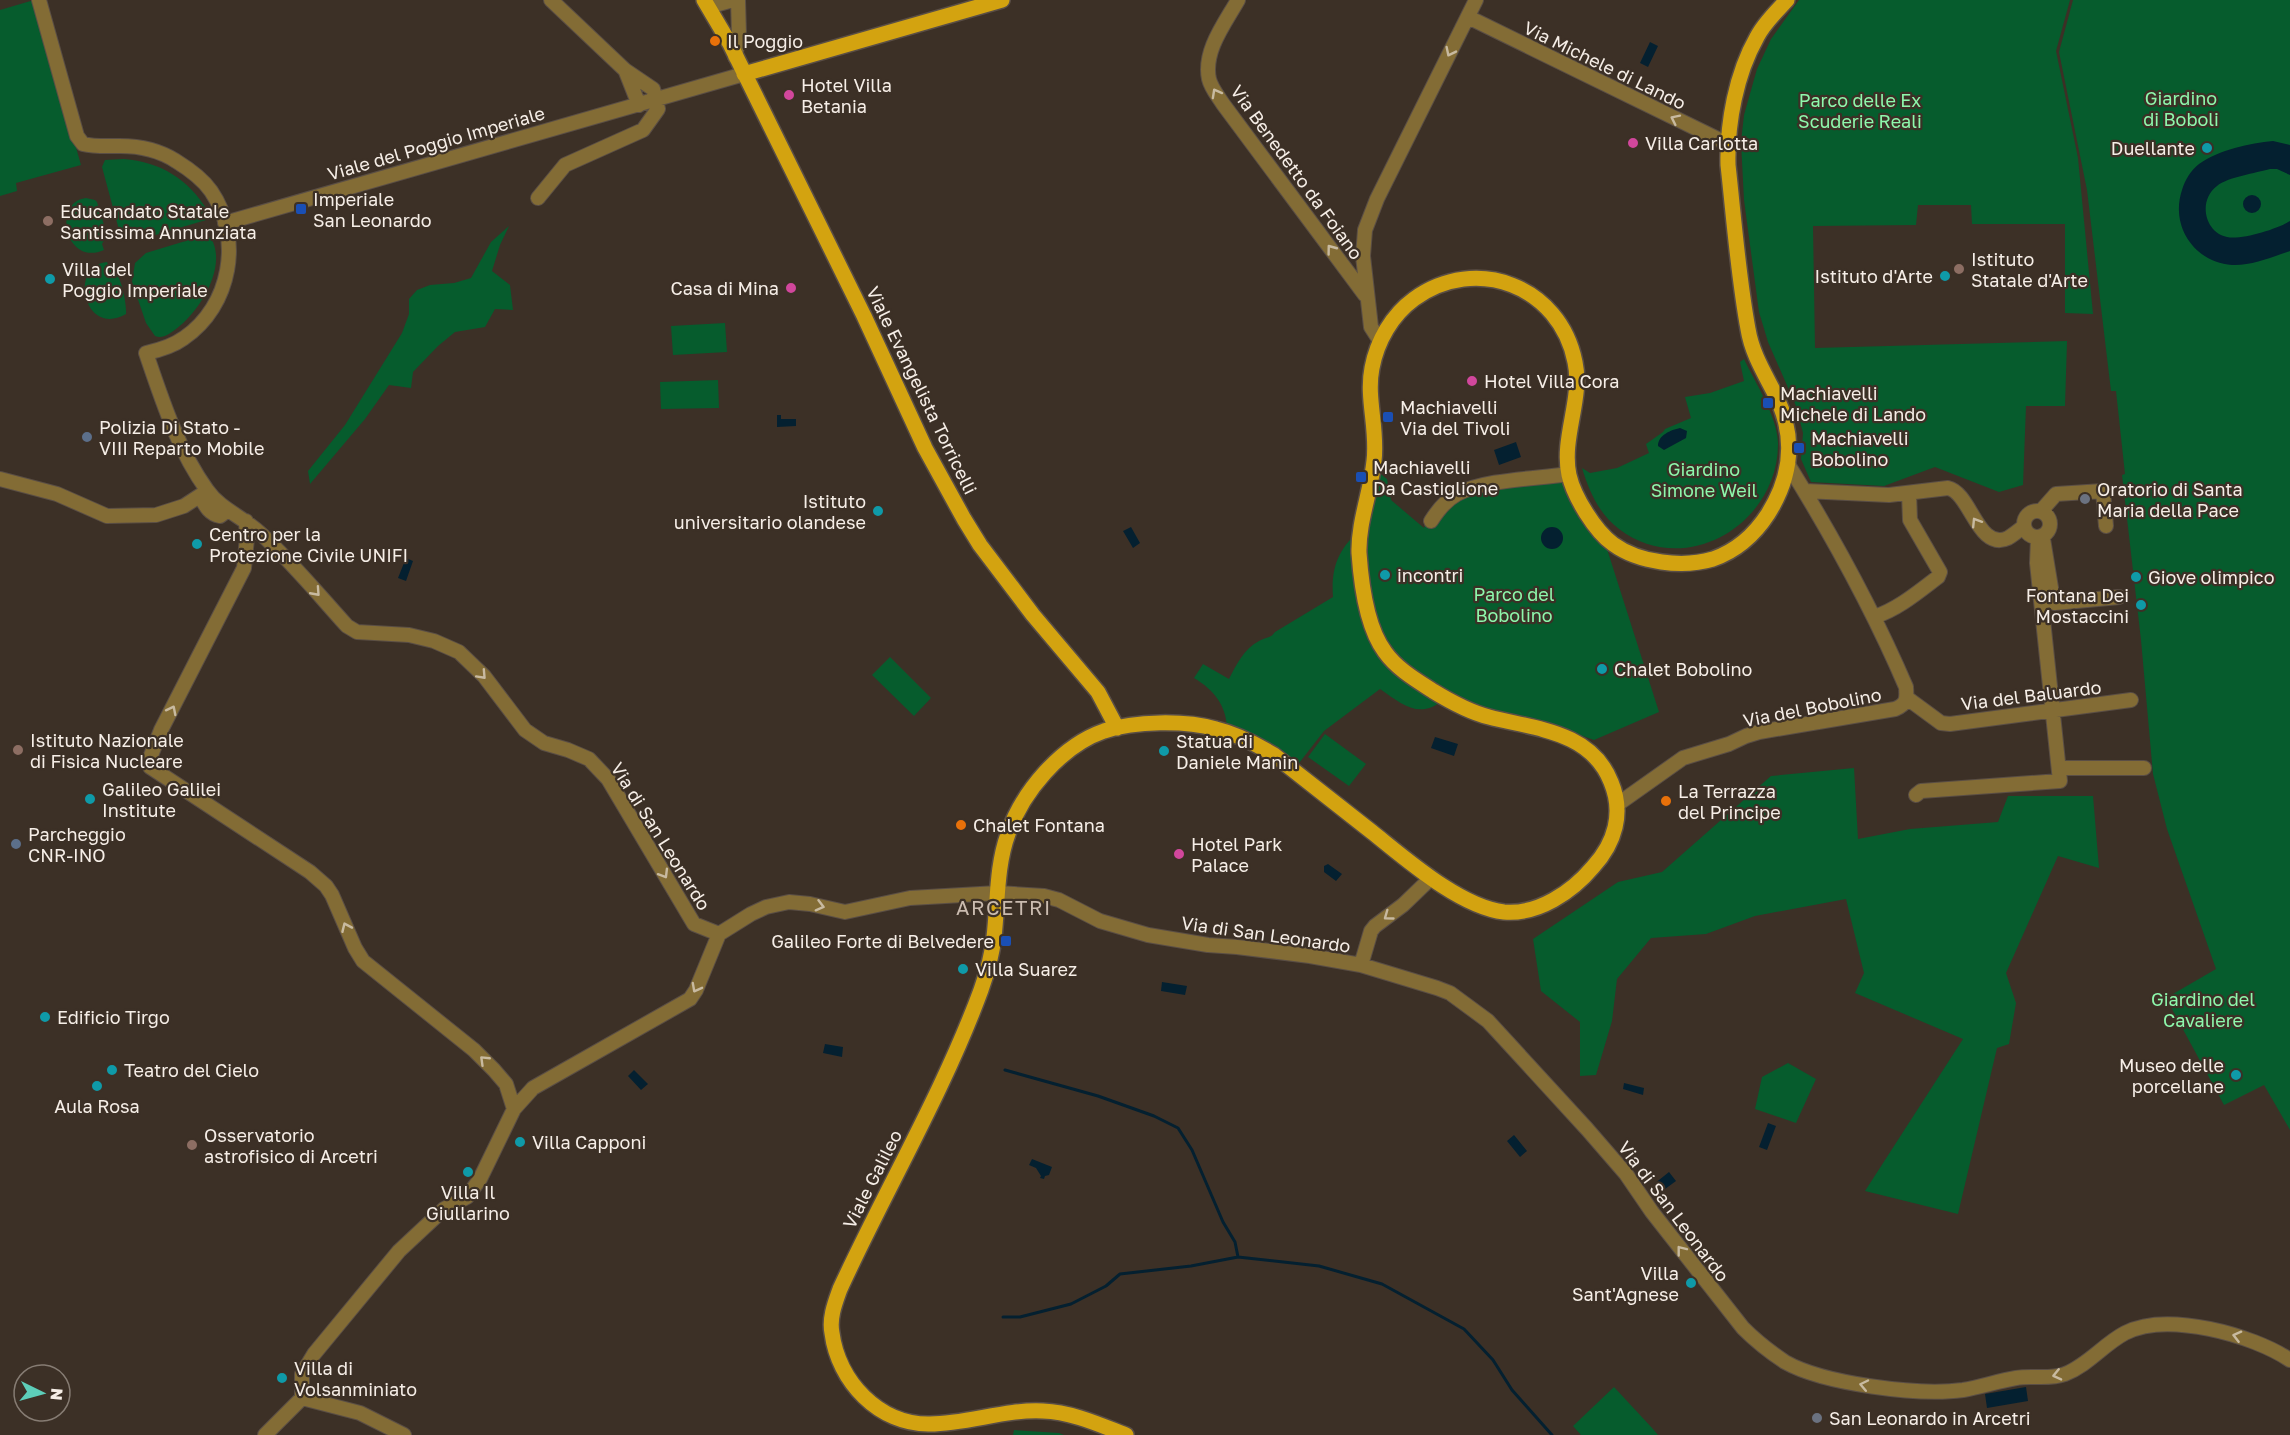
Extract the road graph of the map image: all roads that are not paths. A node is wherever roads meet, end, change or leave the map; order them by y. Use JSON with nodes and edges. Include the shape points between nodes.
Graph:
{"nodes":[{"id":1,"x":39,"y":0,"type":"edge"},
{"id":2,"x":551,"y":0,"type":"edge"},
{"id":3,"x":733,"y":0,"type":"edge"},
{"id":4,"x":738,"y":0,"type":"edge"},
{"id":5,"x":1002,"y":0,"type":"edge"},
{"id":6,"x":1238,"y":0,"type":"edge"},
{"id":7,"x":1476,"y":0,"type":"edge"},
{"id":8,"x":1787,"y":0,"type":"edge"},
{"id":9,"x":706,"y":3,"type":"edge"},
{"id":10,"x":1468,"y":17,"type":"junction"},
{"id":11,"x":735,"y":57,"type":"junction"},
{"id":12,"x":625,"y":70,"type":"junction"},
{"id":13,"x":744,"y":74,"type":"junction"},
{"id":14,"x":657,"y":100,"type":"junction"},
{"id":15,"x":639,"y":105,"type":"junction"},
{"id":16,"x":1728,"y":144,"type":"junction"},
{"id":17,"x":538,"y":198,"type":"dead end"},
{"id":18,"x":225,"y":223,"type":"junction"},
{"id":19,"x":1367,"y":296,"type":"junction"},
{"id":20,"x":1380,"y":341,"type":"junction"},
{"id":21,"x":1789,"y":466,"type":"junction"},
{"id":22,"x":1569,"y":474,"type":"junction"},
{"id":23,"x":0,"y":479,"type":"edge"},
{"id":24,"x":1805,"y":492,"type":"junction"},
{"id":25,"x":203,"y":493,"type":"junction"},
{"id":26,"x":1910,"y":493,"type":"junction"},
{"id":27,"x":2041,"y":511,"type":"junction"},
{"id":28,"x":246,"y":521,"type":"junction"},
{"id":29,"x":1431,"y":521,"type":"dead end"},
{"id":30,"x":2106,"y":526,"type":"dead end"},
{"id":31,"x":2024,"y":527,"type":"junction"},
{"id":32,"x":2040,"y":537,"type":"junction"},
{"id":33,"x":2119,"y":597,"type":"dead end"},
{"id":34,"x":1874,"y":617,"type":"junction"},
{"id":35,"x":1907,"y":698,"type":"junction"},
{"id":36,"x":2131,"y":700,"type":"dead end"},
{"id":37,"x":2053,"y":711,"type":"junction"},
{"id":38,"x":1117,"y":728,"type":"junction"},
{"id":39,"x":2059,"y":768,"type":"junction"},
{"id":40,"x":2144,"y":768,"type":"dead end"},
{"id":41,"x":1916,"y":795,"type":"dead end"},
{"id":42,"x":1618,"y":804,"type":"junction"},
{"id":43,"x":1431,"y":878,"type":"junction"},
{"id":44,"x":998,"y":892,"type":"junction"},
{"id":45,"x":719,"y":934,"type":"junction"},
{"id":46,"x":1361,"y":965,"type":"junction"},
{"id":47,"x":514,"y":1109,"type":"junction"},
{"id":48,"x":2290,"y":1360,"type":"edge"},
{"id":49,"x":302,"y":1398,"type":"junction"},
{"id":50,"x":265,"y":1435,"type":"edge"},
{"id":51,"x":404,"y":1435,"type":"edge"},
{"id":52,"x":1126,"y":1435,"type":"edge"}],
"edges":[{"from":1,"to":18,"type":"street","via":[[77,136],[83,144],[154,150],[174,160],[211,191]]},
{"from":2,"to":12,"type":"street"},
{"from":3,"to":9,"type":"street"},
{"from":4,"to":11,"type":"street"},
{"from":5,"to":13,"type":"main road","name":"Viale del Poggio Imperiale"},
{"from":19,"to":6,"type":"street","name":"Via Benedetto da Foiano","one_way":true,"via":[[1222,104],[1210,81],[1211,51]]},
{"from":7,"to":10,"type":"street"},
{"from":8,"to":16,"type":"main road","via":[[1757,36],[1745,61]]},
{"from":9,"to":11,"type":"main road","name":"Viale Evangelista Torricelli"},
{"from":16,"to":10,"type":"street","name":"Via Michele di Lando","one_way":true},
{"from":10,"to":19,"type":"street","one_way":true,"via":[[1368,220],[1363,247]]},
{"from":11,"to":13,"type":"main road","name":"Viale Evangelista Torricelli"},
{"from":12,"to":14,"type":"street","via":[[653,89]]},
{"from":12,"to":15,"type":"street"},
{"from":13,"to":14,"type":"street","name":"Viale del Poggio Imperiale"},
{"from":13,"to":38,"type":"main road","name":"Viale Evangelista Torricelli","via":[[925,448],[964,519],[1026,606],[1102,699]]},
{"from":14,"to":15,"type":"street","name":"Viale del Poggio Imperiale"},
{"from":14,"to":17,"type":"street","via":[[658,109],[643,129],[565,165]]},
{"from":15,"to":18,"type":"street","name":"Viale del Poggio Imperiale"},
{"from":16,"to":21,"type":"main road","via":[[1748,330],[1788,427]]},
{"from":18,"to":25,"type":"street","name":"Via di San Leonardo","via":[[228,266],[214,308],[184,338],[146,353]]},
{"from":19,"to":20,"type":"street","via":[[1371,327]]},
{"from":20,"to":22,"type":"main road","via":[[1406,305],[1428,289],[1449,281],[1474,277],[1501,280],[1525,289],[1548,308],[1565,333],[1575,362]]},
{"from":20,"to":42,"type":"main road","via":[[1370,375],[1375,458],[1359,545],[1365,599],[1383,651],[1401,670],[1455,704],[1578,742],[1603,764]]},
{"from":21,"to":22,"type":"main road","via":[[1779,495],[1753,533],[1720,557],[1682,563],[1634,555],[1612,544],[1580,503]]},
{"from":21,"to":24,"type":"street","name":"Via del Bobolino"},
{"from":22,"to":29,"type":"street","via":[[1472,488],[1446,502]]},
{"from":23,"to":25,"type":"street","via":[[57,494],[107,516],[156,515],[184,506]]},
{"from":24,"to":26,"type":"street"},
{"from":24,"to":34,"type":"street","name":"Via del Bobolino"},
{"from":25,"to":28,"type":"street","name":"Via di San Leonardo"},
{"from":31,"to":26,"type":"street","one_way":true,"via":[[2006,539],[1995,540],[1984,533],[1954,489]]},
{"from":26,"to":34,"type":"street","via":[[1910,520],[1940,572],[1890,612]]},
{"from":27,"to":30,"type":"street","via":[[2056,494],[2103,491]]},
{"from":27,"to":31,"type":"street","via":[[2026,516]]},
{"from":27,"to":32,"type":"street","via":[[2050,523],[2048,531]]},
{"from":28,"to":45,"type":"street","name":"Via di San Leonardo","one_way":true,"via":[[347,626],[357,632],[434,641],[459,652],[484,676],[525,730],[544,743],[588,759],[608,779],[694,924]]},
{"from":47,"to":28,"type":"street","one_way":true,"via":[[506,1084],[474,1050],[363,961],[326,886],[148,763],[244,568]]},
{"from":31,"to":32,"type":"street","via":[[2027,534]]},
{"from":32,"to":33,"type":"street","via":[[2047,554],[2055,603]]},
{"from":32,"to":37,"type":"street","via":[[2037,563]]},
{"from":34,"to":35,"type":"street","name":"Via del Bobolino","via":[[1906,687]]},
{"from":35,"to":37,"type":"street","name":"Via del Baluardo","via":[[1941,723]]},
{"from":35,"to":42,"type":"street","name":"Via del Bobolino","via":[[1895,709],[1759,732],[1689,756]]},
{"from":36,"to":37,"type":"street","name":"Via del Baluardo"},
{"from":37,"to":39,"type":"street"},
{"from":38,"to":43,"type":"main road","name":"Viale Galileo","via":[[1172,723],[1212,728],[1248,740],[1274,755]]},
{"from":38,"to":44,"type":"main road","name":"Viale Galileo","via":[[1089,738],[1065,755],[1028,794],[1008,834]]},
{"from":39,"to":40,"type":"street"},
{"from":39,"to":41,"type":"street","via":[[2060,781],[1921,791]]},
{"from":42,"to":43,"type":"main road","name":"Viale Galileo","via":[[1617,825],[1610,845],[1594,867],[1552,901],[1529,911],[1484,908]]},
{"from":43,"to":46,"type":"street","one_way":true,"via":[[1375,926]]},
{"from":45,"to":44,"type":"street","name":"Via di San Leonardo","one_way":true,"via":[[750,914],[789,902],[845,912],[910,898]]},
{"from":44,"to":46,"type":"street","name":"Via di San Leonardo","via":[[1059,900],[1100,921],[1148,935]]},
{"from":44,"to":52,"type":"main road","name":"Viale Galileo","via":[[992,949],[981,989],[916,1136],[840,1288],[831,1332],[840,1366],[850,1383],[884,1412],[904,1420],[928,1424],[1044,1411],[1072,1415]]},
{"from":45,"to":47,"type":"street","one_way":true,"via":[[690,999],[533,1088]]},
{"from":48,"to":46,"type":"street","name":"Via di San Leonardo","one_way":true,"via":[[2273,1348],[2236,1335],[2175,1325],[2145,1326],[2124,1334],[2066,1374],[2018,1377],[1955,1391],[1873,1387],[1787,1363],[1743,1328],[1626,1174],[1488,1022],[1450,993]]},
{"from":47,"to":49,"type":"street","via":[[467,1197],[444,1209],[399,1251],[314,1354],[302,1374]]},
{"from":49,"to":50,"type":"street"},
{"from":49,"to":51,"type":"street","via":[[369,1417]]}]}
